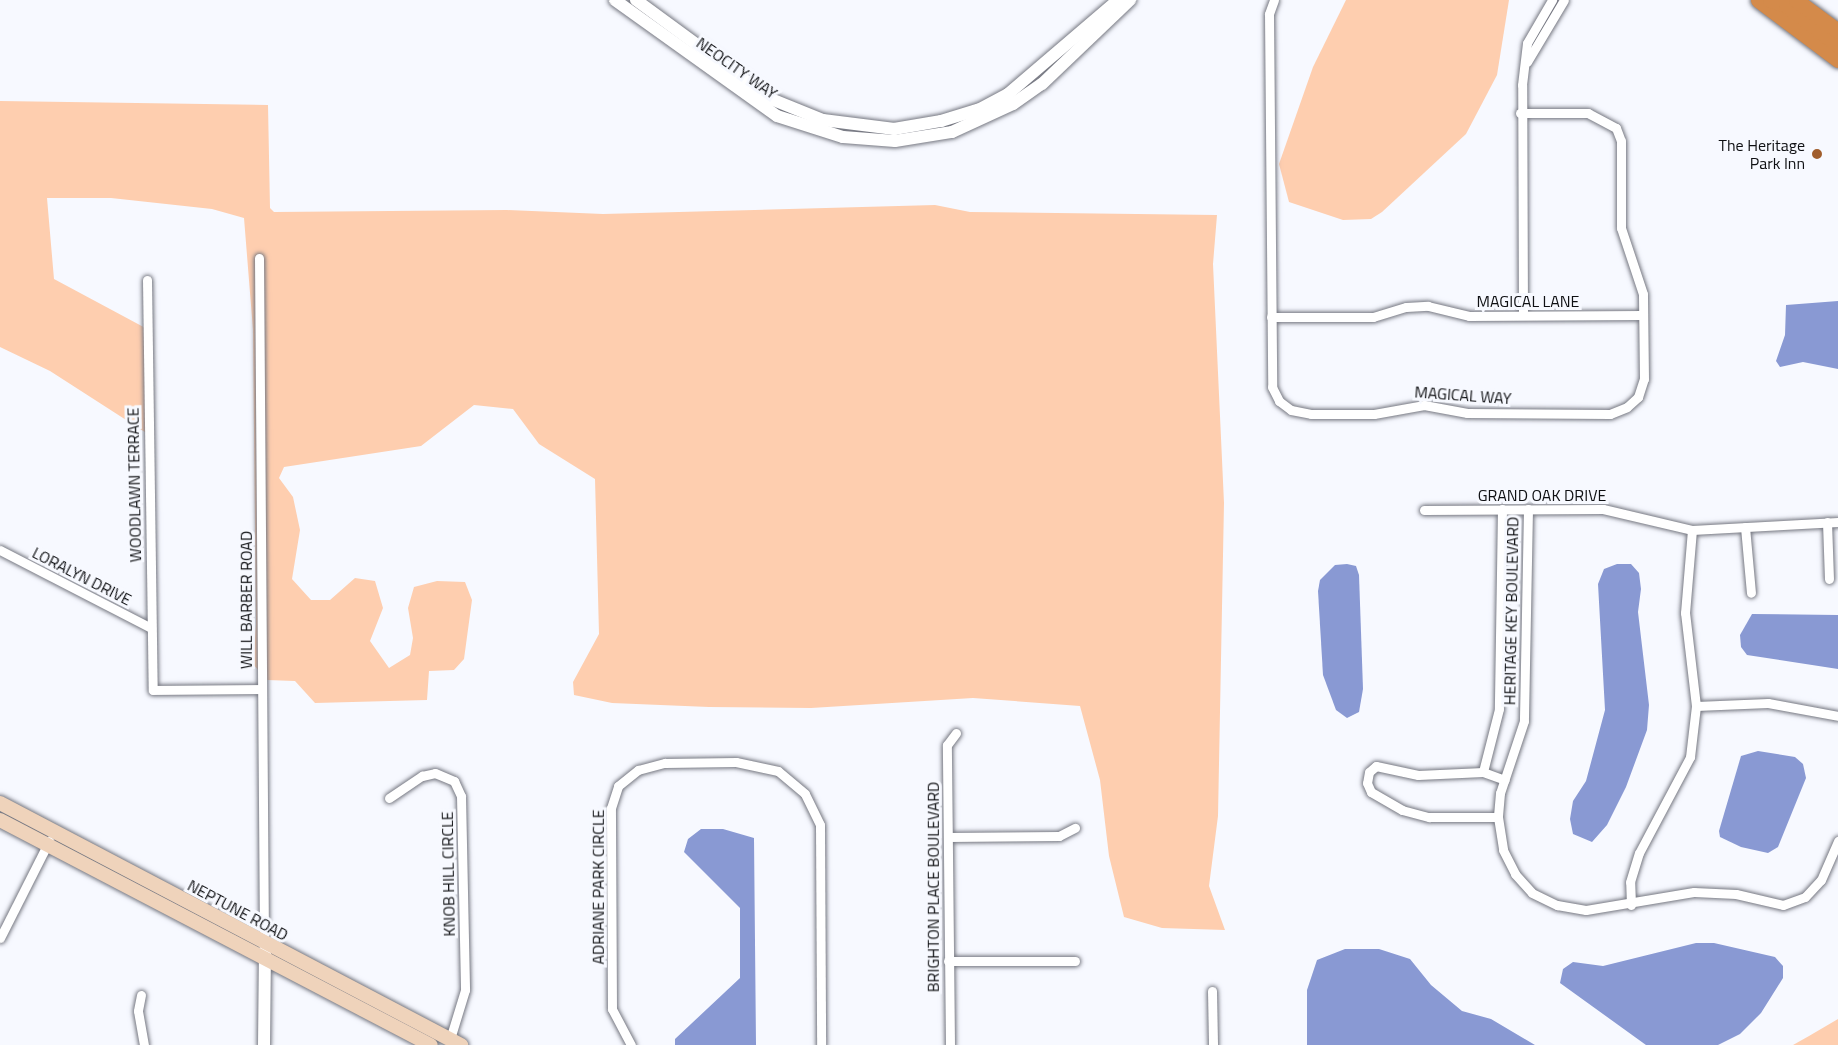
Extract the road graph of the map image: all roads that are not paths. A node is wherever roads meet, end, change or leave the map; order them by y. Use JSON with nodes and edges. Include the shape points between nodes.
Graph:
{"nodes":[{"id":1,"x":615,"y":0,"type":"edge"},
{"id":2,"x":636,"y":0,"type":"edge"},
{"id":3,"x":1118,"y":0,"type":"edge"},
{"id":4,"x":1130,"y":0,"type":"edge"},
{"id":5,"x":1274,"y":0,"type":"edge"},
{"id":6,"x":1552,"y":0,"type":"edge"},
{"id":7,"x":1564,"y":0,"type":"edge"},
{"id":8,"x":1758,"y":0,"type":"edge"},
{"id":9,"x":1770,"y":0,"type":"edge"},
{"id":10,"x":1796,"y":0,"type":"edge"},
{"id":11,"x":657,"y":15,"type":"junction"},
{"id":12,"x":650,"y":26,"type":"junction"},
{"id":13,"x":1838,"y":31,"type":"edge"},
{"id":14,"x":1838,"y":45,"type":"edge"},
{"id":15,"x":1838,"y":60,"type":"edge"},
{"id":16,"x":1527,"y":62,"type":"junction"},
{"id":17,"x":1520,"y":113,"type":"junction"},
{"id":18,"x":801,"y":119,"type":"junction"},
{"id":19,"x":259,"y":258,"type":"dead end"},
{"id":20,"x":147,"y":280,"type":"dead end"},
{"id":21,"x":1523,"y":315,"type":"junction"},
{"id":22,"x":1643,"y":315,"type":"junction"},
{"id":23,"x":1271,"y":316,"type":"junction"},
{"id":24,"x":1502,"y":509,"type":"junction"},
{"id":25,"x":1528,"y":509,"type":"junction"},
{"id":26,"x":1424,"y":510,"type":"dead end"},
{"id":27,"x":1827,"y":522,"type":"junction"},
{"id":28,"x":1838,"y":522,"type":"edge"},
{"id":29,"x":1745,"y":527,"type":"junction"},
{"id":30,"x":1692,"y":530,"type":"junction"},
{"id":31,"x":0,"y":550,"type":"edge"},
{"id":32,"x":1829,"y":579,"type":"dead end"},
{"id":33,"x":1751,"y":593,"type":"dead end"},
{"id":34,"x":151,"y":628,"type":"junction"},
{"id":35,"x":261,"y":689,"type":"junction"},
{"id":36,"x":1696,"y":706,"type":"junction"},
{"id":37,"x":1838,"y":716,"type":"edge"},
{"id":38,"x":956,"y":733,"type":"dead end"},
{"id":39,"x":1483,"y":772,"type":"junction"},
{"id":40,"x":1505,"y":780,"type":"junction"},
{"id":41,"x":389,"y":798,"type":"dead end"},
{"id":42,"x":0,"y":803,"type":"edge"},
{"id":43,"x":1498,"y":817,"type":"junction"},
{"id":44,"x":0,"y":820,"type":"edge"},
{"id":45,"x":1075,"y":828,"type":"dead end"},
{"id":46,"x":54,"y":831,"type":"junction"},
{"id":47,"x":948,"y":837,"type":"junction"},
{"id":48,"x":1838,"y":841,"type":"edge"},
{"id":49,"x":47,"y":845,"type":"junction"},
{"id":50,"x":1631,"y":905,"type":"junction"},
{"id":51,"x":0,"y":938,"type":"edge"},
{"id":52,"x":264,"y":941,"type":"junction"},
{"id":53,"x":265,"y":959,"type":"junction"},
{"id":54,"x":948,"y":961,"type":"junction"},
{"id":55,"x":1075,"y":961,"type":"dead end"},
{"id":56,"x":1212,"y":991,"type":"dead end"},
{"id":57,"x":141,"y":995,"type":"dead end"},
{"id":58,"x":456,"y":1042,"type":"edge"},
{"id":59,"x":144,"y":1045,"type":"edge"},
{"id":60,"x":264,"y":1045,"type":"edge"},
{"id":61,"x":430,"y":1045,"type":"edge"},
{"id":62,"x":631,"y":1045,"type":"edge"},
{"id":63,"x":822,"y":1045,"type":"edge"},
{"id":64,"x":950,"y":1045,"type":"edge"},
{"id":65,"x":1213,"y":1045,"type":"edge"}],
"edges":[{"from":1,"to":12,"type":"street","name":"NEOCITY WAY"},
{"from":2,"to":11,"type":"street","name":"NEOCITY WAY"},
{"from":3,"to":18,"type":"street","name":"NEOCITY WAY","via":[[1032,77],[978,110],[894,129]]},
{"from":4,"to":18,"type":"street","name":"NEOCITY WAY","via":[[1042,84],[994,114],[952,132],[869,140]]},
{"from":5,"to":23,"type":"street","name":"MAGICAL WAY","via":[[1269,14]]},
{"from":6,"to":16,"type":"street","via":[[1527,43]]},
{"from":7,"to":16,"type":"street"},
{"from":8,"to":15,"type":"highway"},
{"from":9,"to":14,"type":"highway","via":[[1786,6]]},
{"from":10,"to":13,"type":"highway"},
{"from":11,"to":12,"type":"street"},
{"from":11,"to":18,"type":"street","name":"NEOCITY WAY","via":[[745,83]]},
{"from":12,"to":18,"type":"street","name":"NEOCITY WAY","via":[[755,103]]},
{"from":16,"to":17,"type":"street"},
{"from":17,"to":21,"type":"street"},
{"from":17,"to":22,"type":"street","name":"MAGICAL WAY","via":[[1588,113],[1616,128],[1621,141],[1621,228],[1643,294]]},
{"from":19,"to":35,"type":"street","name":"WILL BARBER ROAD"},
{"from":20,"to":34,"type":"street","name":"WOODLAWN TERRACE"},
{"from":21,"to":22,"type":"street","name":"MAGICAL LANE"},
{"from":21,"to":23,"type":"street","name":"MAGICAL LANE","via":[[1469,316],[1428,306],[1373,316]]},
{"from":22,"to":23,"type":"street","name":"MAGICAL WAY","via":[[1644,379],[1638,398],[1610,414],[1467,413],[1424,405],[1374,414],[1311,414],[1292,410],[1279,401],[1272,387]]},
{"from":24,"to":25,"type":"street","name":"GRAND OAK DRIVE"},
{"from":24,"to":26,"type":"street","name":"GRAND OAK DRIVE"},
{"from":24,"to":39,"type":"street","via":[[1499,709]]},
{"from":25,"to":30,"type":"street","name":"GRAND OAK DRIVE","via":[[1603,509]]},
{"from":25,"to":40,"type":"street","name":"HERITAGE KEY BOULEVARD","via":[[1527,689],[1524,721]]},
{"from":27,"to":28,"type":"street","name":"GRAND OAK DRIVE"},
{"from":27,"to":29,"type":"street","name":"GRAND OAK DRIVE"},
{"from":27,"to":32,"type":"street"},
{"from":29,"to":30,"type":"street","name":"GRAND OAK DRIVE"},
{"from":29,"to":33,"type":"street"},
{"from":30,"to":36,"type":"street","via":[[1685,613]]},
{"from":31,"to":34,"type":"street","name":"LORALYN DRIVE"},
{"from":34,"to":35,"type":"street","name":"WOODLAWN TERRACE","via":[[153,690]]},
{"from":35,"to":52,"type":"street","name":"WILL BARBER ROAD"},
{"from":36,"to":37,"type":"street","via":[[1768,703]]},
{"from":36,"to":50,"type":"street","via":[[1690,757],[1639,853],[1630,882]]},
{"from":38,"to":47,"type":"street","name":"BRIGHTON PLACE BOULEVARD","via":[[948,745]]},
{"from":39,"to":40,"type":"street"},
{"from":39,"to":43,"type":"street","via":[[1418,775],[1376,766],[1369,772],[1367,783],[1371,792],[1402,810],[1429,817]]},
{"from":40,"to":43,"type":"street","name":"HERITAGE KEY BOULEVARD"},
{"from":41,"to":58,"type":"street","name":"KNOB HILL CIRCLE","via":[[422,776],[435,773],[454,781],[461,796],[465,990]]},
{"from":42,"to":46,"type":"main road","name":"NEPTUNE ROAD"},
{"from":43,"to":50,"type":"street","name":"HERITAGE KEY BOULEVARD","via":[[1503,850],[1532,893],[1557,905],[1586,910]]},
{"from":44,"to":49,"type":"main road","name":"NEPTUNE ROAD"},
{"from":45,"to":47,"type":"street","via":[[1059,836]]},
{"from":46,"to":49,"type":"street"},
{"from":46,"to":52,"type":"main road","name":"NEPTUNE ROAD"},
{"from":47,"to":54,"type":"street","name":"BRIGHTON PLACE BOULEVARD"},
{"from":48,"to":50,"type":"street","name":"HERITAGE KEY BOULEVARD","via":[[1821,880],[1805,897],[1783,905],[1736,894],[1694,892]]},
{"from":49,"to":51,"type":"street"},
{"from":49,"to":53,"type":"main road","name":"NEPTUNE ROAD"},
{"from":52,"to":53,"type":"street"},
{"from":52,"to":58,"type":"main road","name":"NEPTUNE ROAD"},
{"from":53,"to":60,"type":"street"},
{"from":53,"to":61,"type":"main road","name":"NEPTUNE ROAD"},
{"from":54,"to":55,"type":"street"},
{"from":54,"to":64,"type":"street","name":"BRIGHTON PLACE BOULEVARD"},
{"from":56,"to":65,"type":"street"},
{"from":57,"to":59,"type":"street","via":[[138,1011]]},
{"from":62,"to":63,"type":"street","name":"ADRIANE PARK CIRCLE","via":[[612,1009],[610,808],[618,786],[638,770],[665,763],[736,762],[778,771],[805,794],[820,825]]}]}
